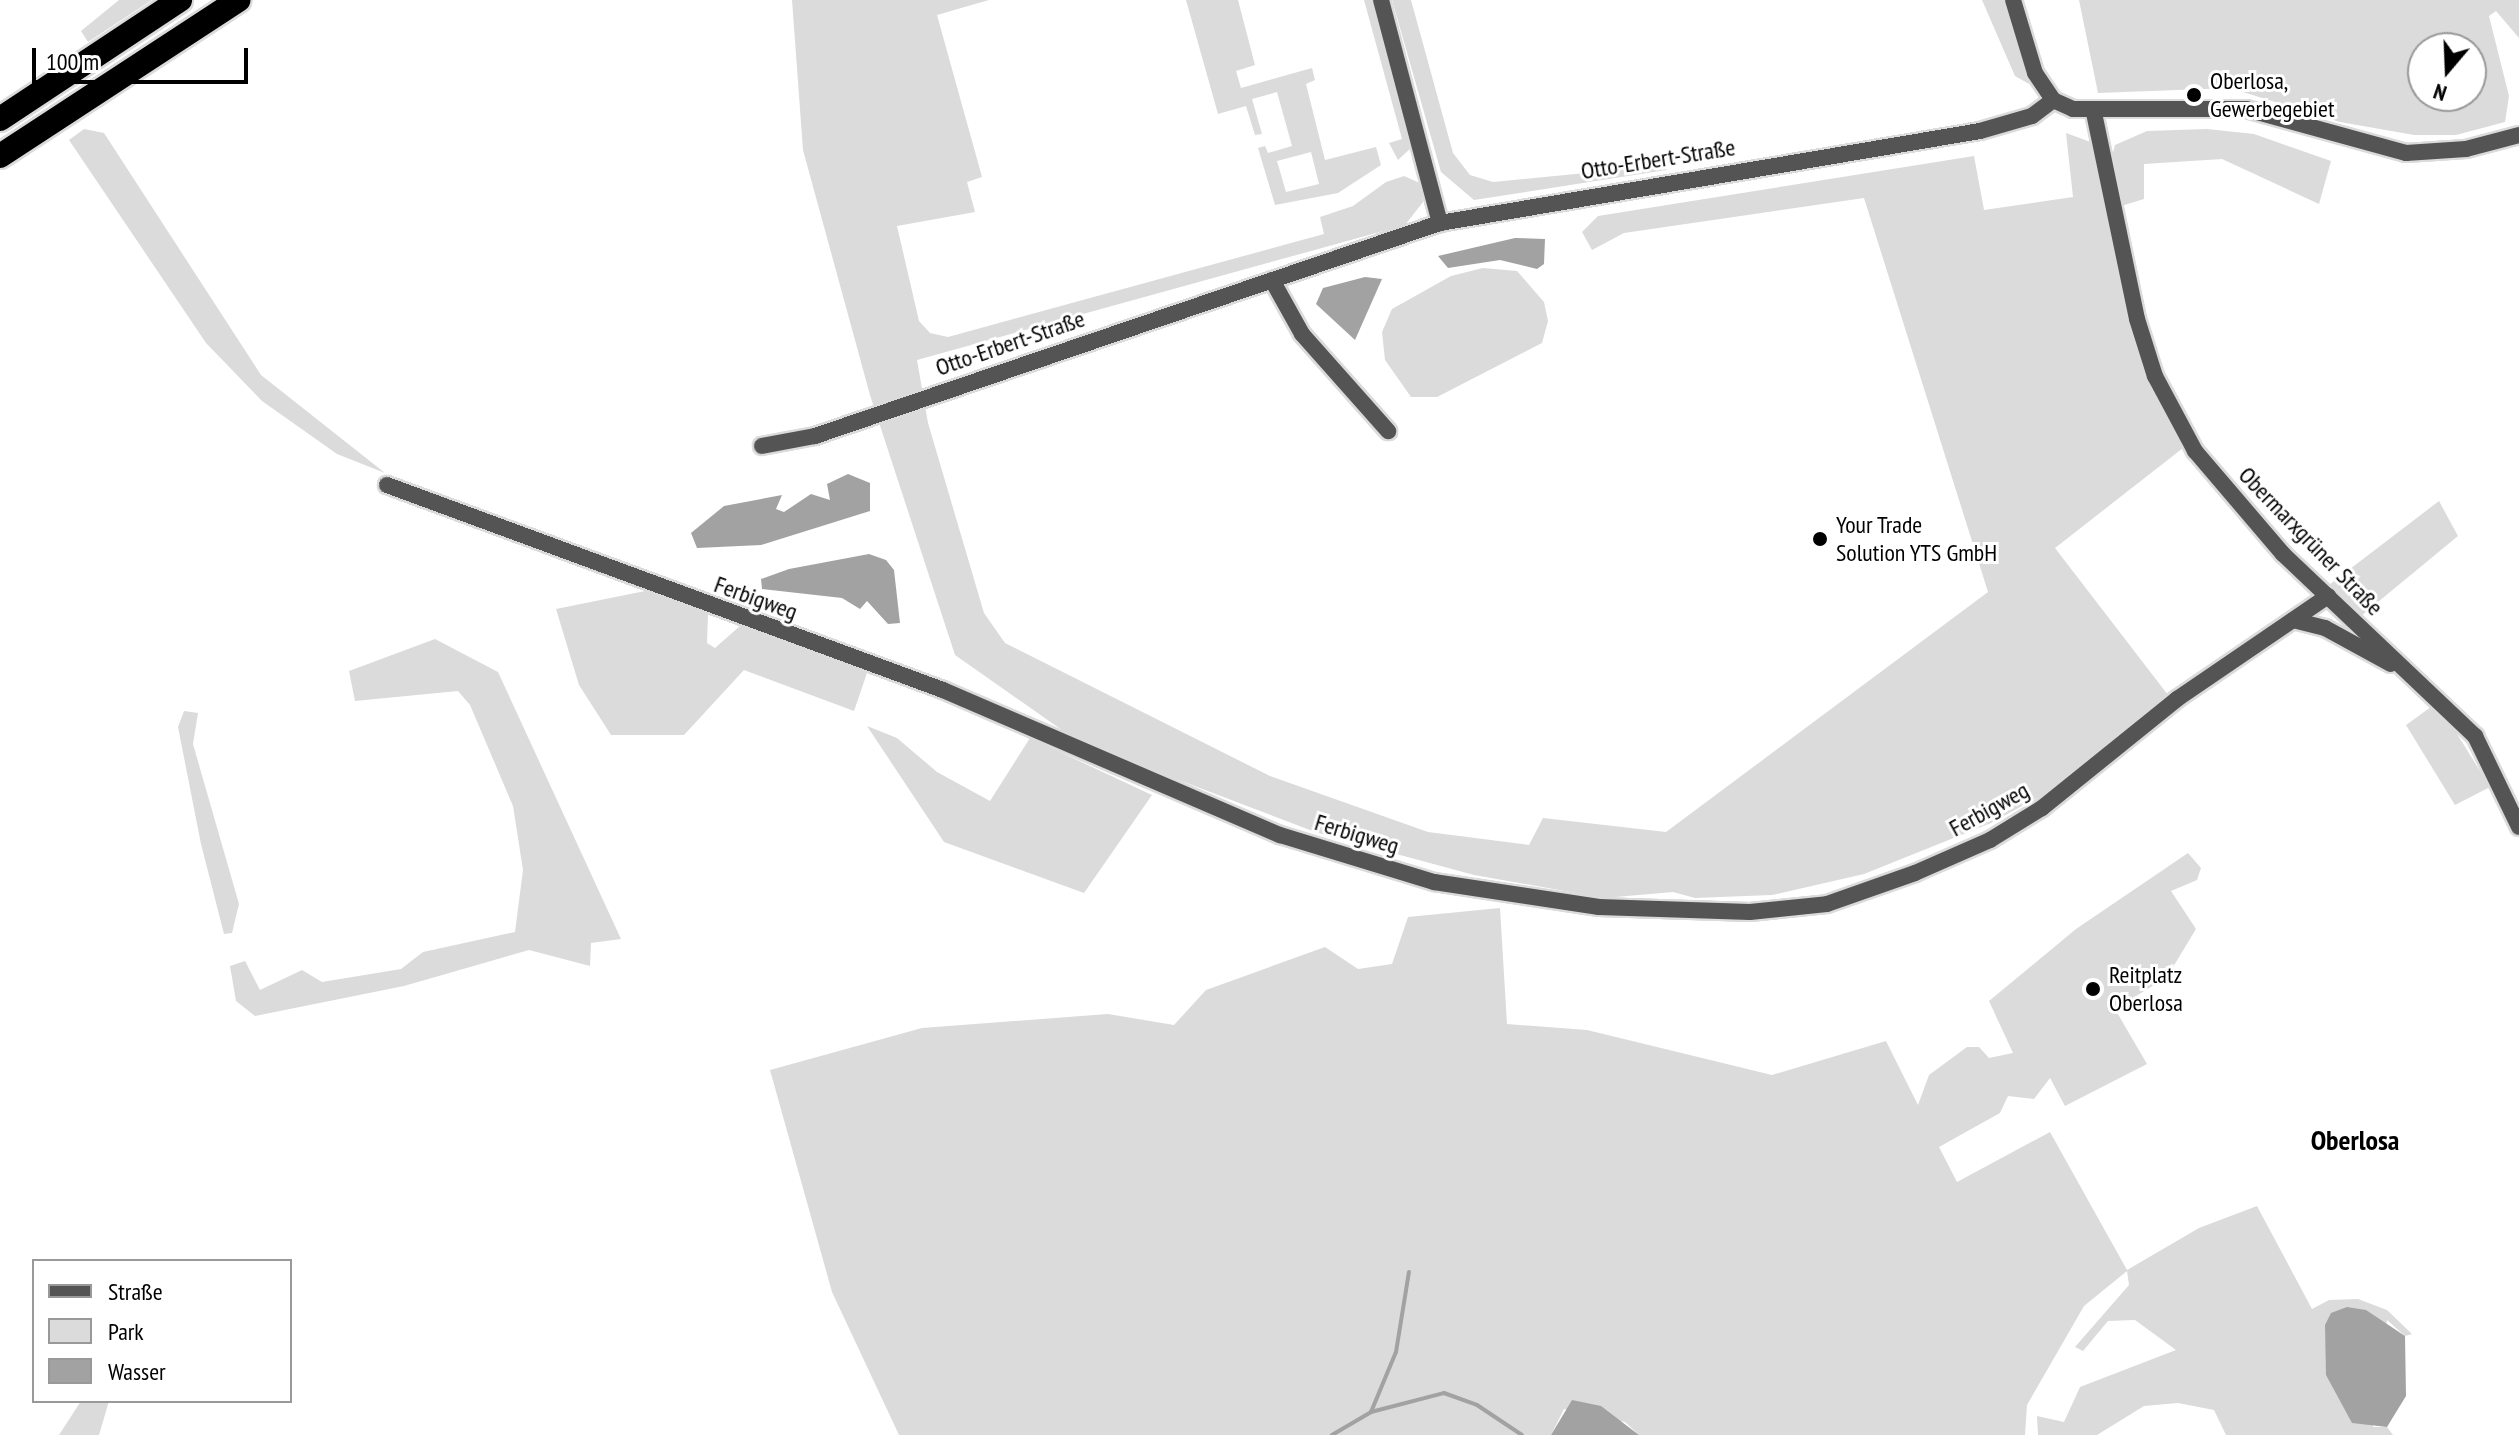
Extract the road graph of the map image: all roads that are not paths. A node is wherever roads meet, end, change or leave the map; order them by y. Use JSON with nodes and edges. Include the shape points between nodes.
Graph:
{"nodes":[{"id":1,"x":180,"y":0,"type":"edge"},
{"id":2,"x":238,"y":0,"type":"edge"},
{"id":3,"x":1381,"y":0,"type":"edge"},
{"id":4,"x":2013,"y":0,"type":"edge"},
{"id":5,"x":2053,"y":100,"type":"junction"},
{"id":6,"x":2094,"y":113,"type":"junction"},
{"id":7,"x":0,"y":119,"type":"edge"},
{"id":8,"x":2519,"y":135,"type":"edge"},
{"id":9,"x":0,"y":156,"type":"edge"},
{"id":10,"x":1440,"y":223,"type":"junction"},
{"id":11,"x":1272,"y":280,"type":"junction"},
{"id":12,"x":1388,"y":431,"type":"dead end"},
{"id":13,"x":762,"y":446,"type":"dead end"},
{"id":14,"x":387,"y":485,"type":"dead end"},
{"id":15,"x":2328,"y":596,"type":"junction"},
{"id":16,"x":2293,"y":620,"type":"junction"},
{"id":17,"x":2410,"y":674,"type":"junction"},
{"id":18,"x":2519,"y":827,"type":"edge"}],
"edges":[{"from":1,"to":7,"type":"highway"},
{"from":2,"to":9,"type":"highway"},
{"from":3,"to":10,"type":"street"},
{"from":4,"to":5,"type":"street","via":[[2035,73]]},
{"from":5,"to":6,"type":"street"},
{"from":5,"to":10,"type":"street","name":"Otto-Erbert-Straße","via":[[2032,116],[1980,131]]},
{"from":6,"to":8,"type":"street","via":[[2195,105],[2246,109],[2406,153],[2466,149]]},
{"from":6,"to":15,"type":"street","name":"Obermarxgrüner Straße","via":[[2137,319],[2166,399],[2195,451],[2251,521]]},
{"from":10,"to":11,"type":"street","name":"Otto-Erbert-Straße"},
{"from":11,"to":12,"type":"street","via":[[1289,317]]},
{"from":11,"to":13,"type":"street","name":"Otto-Erbert-Straße","via":[[815,436]]},
{"from":14,"to":16,"type":"street","name":"Ferbigweg","via":[[943,690],[1280,835],[1434,882],[1599,907],[1750,912],[1827,904],[1915,873],[1990,840],[2042,808],[2177,699]]},
{"from":15,"to":16,"type":"street","name":"Ferbigweg"},
{"from":15,"to":17,"type":"street","name":"Obermarxgrüner Straße"},
{"from":16,"to":17,"type":"street","via":[[2325,628]]},
{"from":17,"to":18,"type":"street","name":"Obermarxgrüner Straße","via":[[2475,736]]}]}
